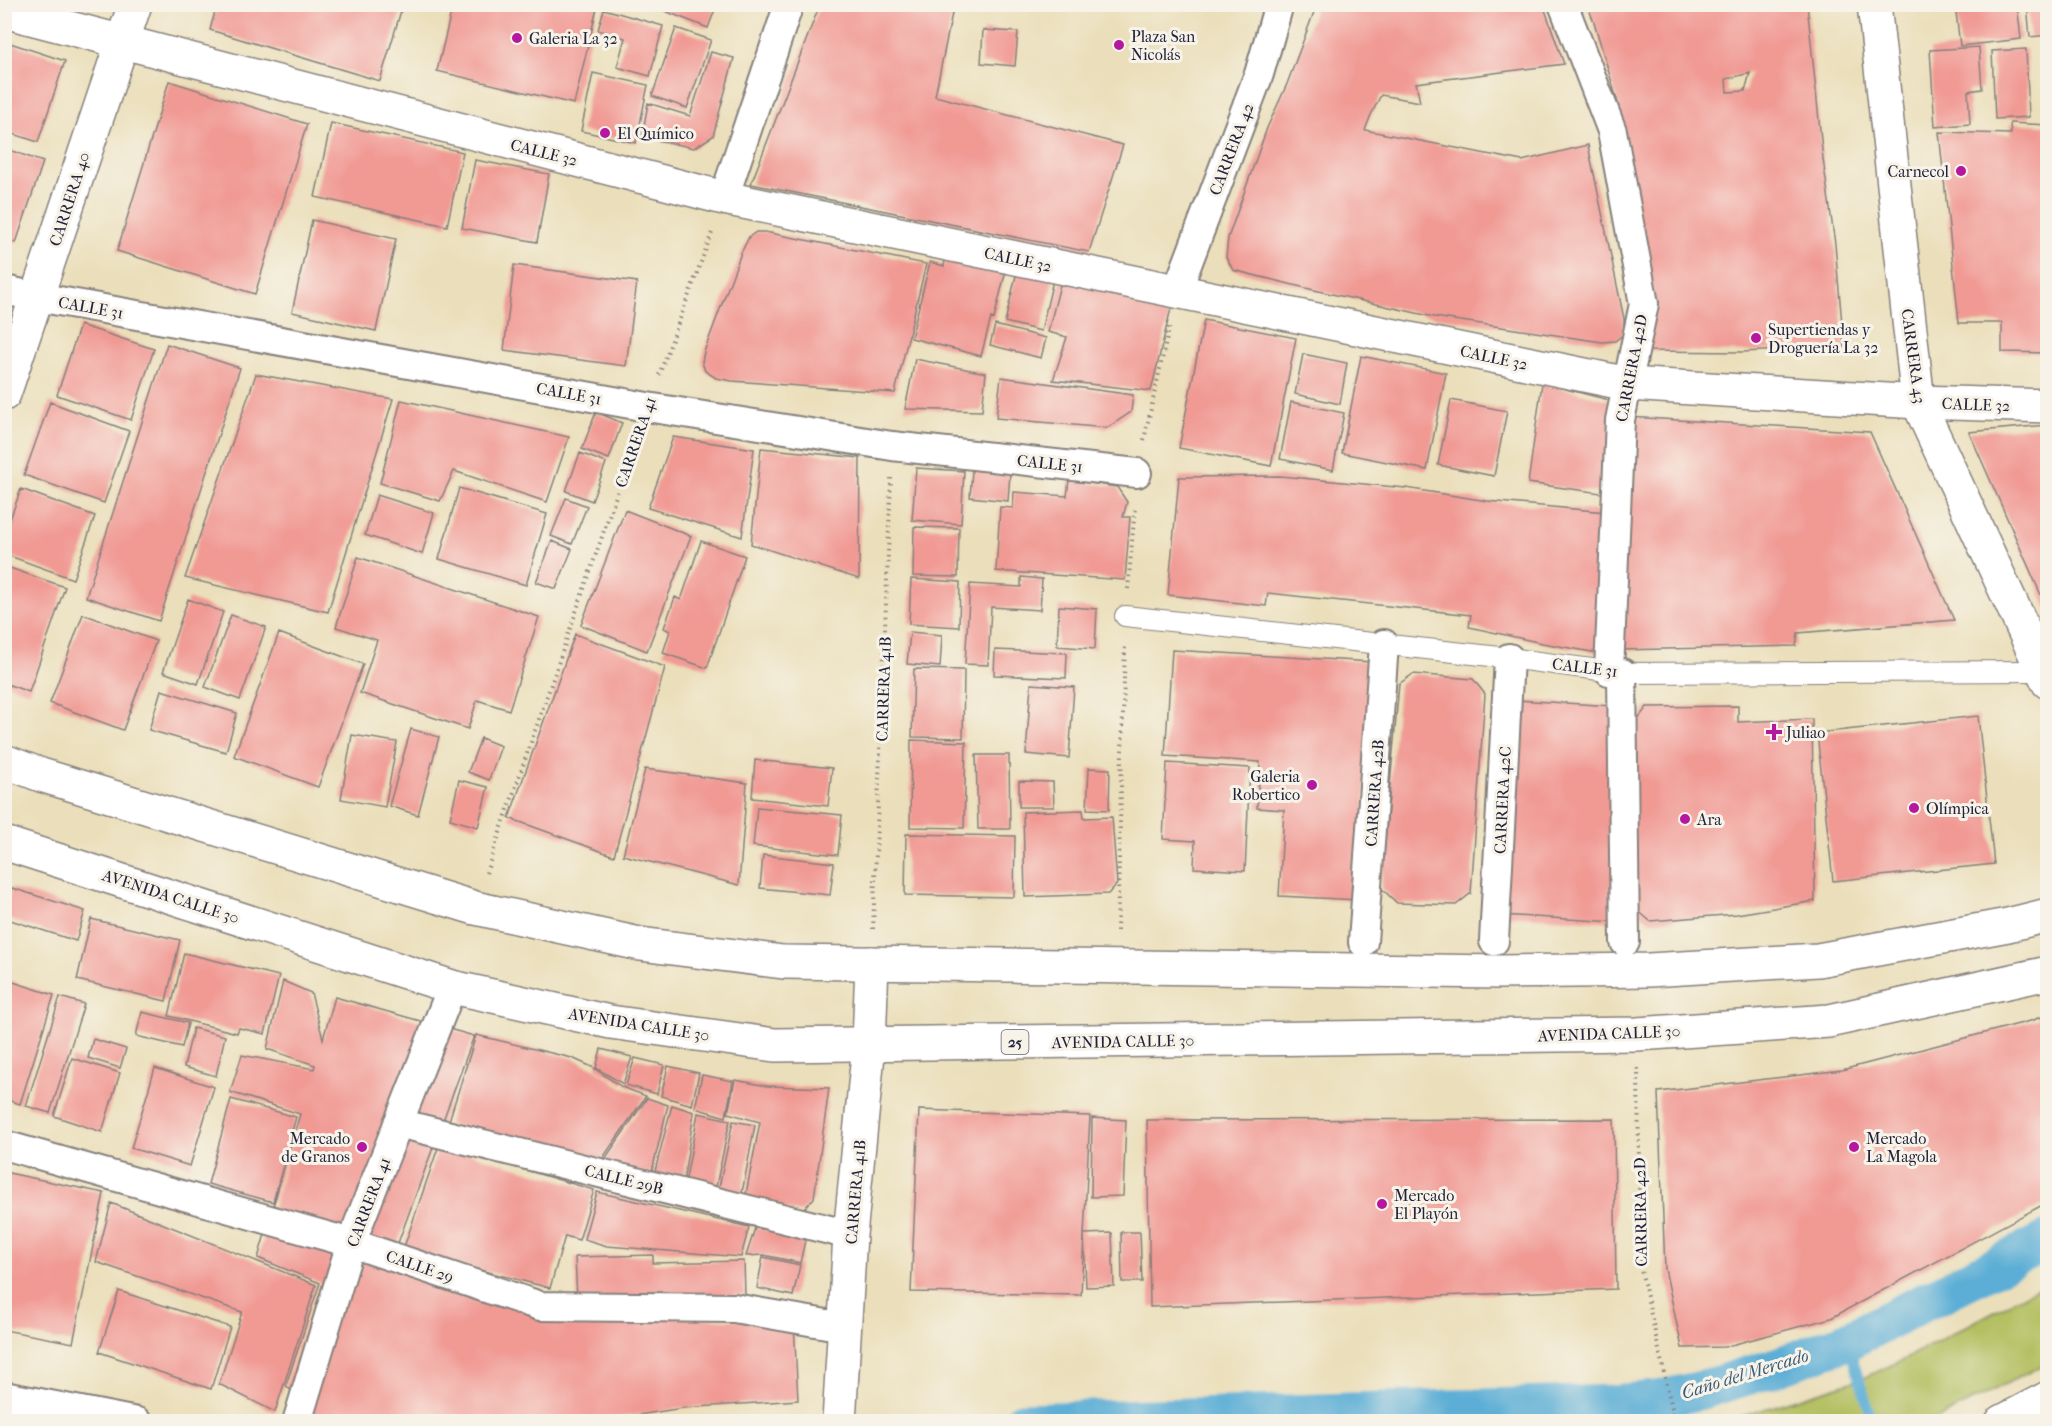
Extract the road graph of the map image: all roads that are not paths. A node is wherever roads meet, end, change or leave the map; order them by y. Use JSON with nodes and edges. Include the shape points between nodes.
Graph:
{"nodes":[{"id":1,"x":135,"y":4,"type":"edge"},
{"id":2,"x":789,"y":4,"type":"edge"},
{"id":3,"x":1279,"y":4,"type":"edge"},
{"id":4,"x":1563,"y":4,"type":"edge"},
{"id":5,"x":1874,"y":4,"type":"edge"},
{"id":6,"x":4,"y":11,"type":"edge"},
{"id":7,"x":121,"y":42,"type":"junction"},
{"id":8,"x":724,"y":198,"type":"junction"},
{"id":9,"x":4,"y":290,"type":"edge"},
{"id":10,"x":1177,"y":291,"type":"junction"},
{"id":11,"x":37,"y":297,"type":"junction"},
{"id":12,"x":1628,"y":384,"type":"junction"},
{"id":13,"x":4,"y":394,"type":"edge"},
{"id":14,"x":1918,"y":402,"type":"junction"},
{"id":15,"x":2048,"y":406,"type":"edge"},
{"id":16,"x":1137,"y":473,"type":"dead end"},
{"id":17,"x":1125,"y":616,"type":"dead end"},
{"id":18,"x":1384,"y":644,"type":"junction"},
{"id":19,"x":1509,"y":658,"type":"junction"},
{"id":20,"x":1615,"y":672,"type":"junction"},
{"id":21,"x":2046,"y":675,"type":"edge"},
{"id":22,"x":4,"y":761,"type":"edge"},
{"id":23,"x":4,"y":843,"type":"edge"},
{"id":24,"x":2048,"y":915,"type":"edge"},
{"id":25,"x":1494,"y":941,"type":"dead end"},
{"id":26,"x":1363,"y":942,"type":"dead end"},
{"id":27,"x":1625,"y":942,"type":"dead end"},
{"id":28,"x":873,"y":948,"type":"junction"},
{"id":29,"x":2048,"y":973,"type":"edge"},
{"id":30,"x":452,"y":987,"type":"junction"},
{"id":31,"x":869,"y":1044,"type":"junction"},
{"id":32,"x":398,"y":1123,"type":"junction"},
{"id":33,"x":4,"y":1146,"type":"edge"},
{"id":34,"x":850,"y":1235,"type":"junction"},
{"id":35,"x":351,"y":1243,"type":"junction"},
{"id":36,"x":844,"y":1327,"type":"junction"},
{"id":37,"x":4,"y":1396,"type":"edge"},
{"id":38,"x":2048,"y":1398,"type":"edge"},
{"id":39,"x":137,"y":1422,"type":"edge"},
{"id":40,"x":297,"y":1422,"type":"edge"},
{"id":41,"x":839,"y":1422,"type":"edge"},
{"id":42,"x":2002,"y":1422,"type":"edge"}],
"edges":[{"from":1,"to":7,"type":"main road","name":"CARRERA 40"},
{"from":2,"to":8,"type":"street"},
{"from":3,"to":10,"type":"street","name":"CARRERA 42","via":[[1259,74]]},
{"from":4,"to":12,"type":"street","name":"CARRERA 42D","via":[[1612,131],[1644,304]]},
{"from":5,"to":14,"type":"main road","name":"CARRERA 43"},
{"from":6,"to":7,"type":"main road","name":"CALLE 32"},
{"from":7,"to":8,"type":"main road","name":"CALLE 32"},
{"from":7,"to":11,"type":"main road","name":"CARRERA 40"},
{"from":8,"to":10,"type":"main road","name":"CALLE 32"},
{"from":9,"to":11,"type":"street","name":"CALLE 31"},
{"from":10,"to":12,"type":"main road","name":"CALLE 32"},
{"from":11,"to":13,"type":"main road","name":"CARRERA 40"},
{"from":11,"to":16,"type":"street","name":"CALLE 31","via":[[647,408],[892,446]]},
{"from":12,"to":14,"type":"main road","name":"CALLE 32"},
{"from":12,"to":20,"type":"street","name":"CARRERA 42D","via":[[1620,420]]},
{"from":14,"to":15,"type":"main road","name":"CALLE 32"},
{"from":14,"to":21,"type":"main road","name":"CARRERA 43"},
{"from":17,"to":18,"type":"lane","name":"CALLE 31"},
{"from":18,"to":19,"type":"lane","name":"CALLE 31"},
{"from":18,"to":26,"type":"street","name":"CARRERA 42B"},
{"from":19,"to":20,"type":"lane","name":"CALLE 31"},
{"from":19,"to":25,"type":"street","name":"CARRERA 42C"},
{"from":20,"to":21,"type":"lane","name":"CALLE 31"},
{"from":20,"to":27,"type":"street","name":"CARRERA 42D"},
{"from":22,"to":28,"type":"main road","via":[[475,908],[640,944],[783,962]]},
{"from":23,"to":30,"type":"main road","name":"AVENIDA CALLE 30","number":"25"},
{"from":24,"to":28,"type":"main road","via":[[1818,960],[1648,970],[1501,972]]},
{"from":28,"to":31,"type":"main road","name":"CARRERA 41B"},
{"from":29,"to":31,"type":"main road","name":"AVENIDA CALLE 30","number":"25","via":[[1829,1021],[1637,1034]]},
{"from":30,"to":31,"type":"main road","name":"AVENIDA CALLE 30","number":"25","via":[[610,1022],[716,1037],[775,1045]]},
{"from":30,"to":32,"type":"street","name":"CARRERA 41"},
{"from":31,"to":34,"type":"main road","name":"CARRERA 41B"},
{"from":32,"to":34,"type":"street","name":"CALLE 29B"},
{"from":32,"to":35,"type":"street","name":"CARRERA 41"},
{"from":33,"to":35,"type":"street","name":"CALLE 29"},
{"from":34,"to":36,"type":"main road","name":"CARRERA 41B"},
{"from":35,"to":36,"type":"street","name":"CALLE 29","via":[[540,1306],[734,1308]]},
{"from":35,"to":40,"type":"street","name":"CARRERA 41"},
{"from":36,"to":41,"type":"main road","name":"CARRERA 41B"},
{"from":37,"to":39,"type":"street"},
{"from":38,"to":42,"type":"main road"}]}
